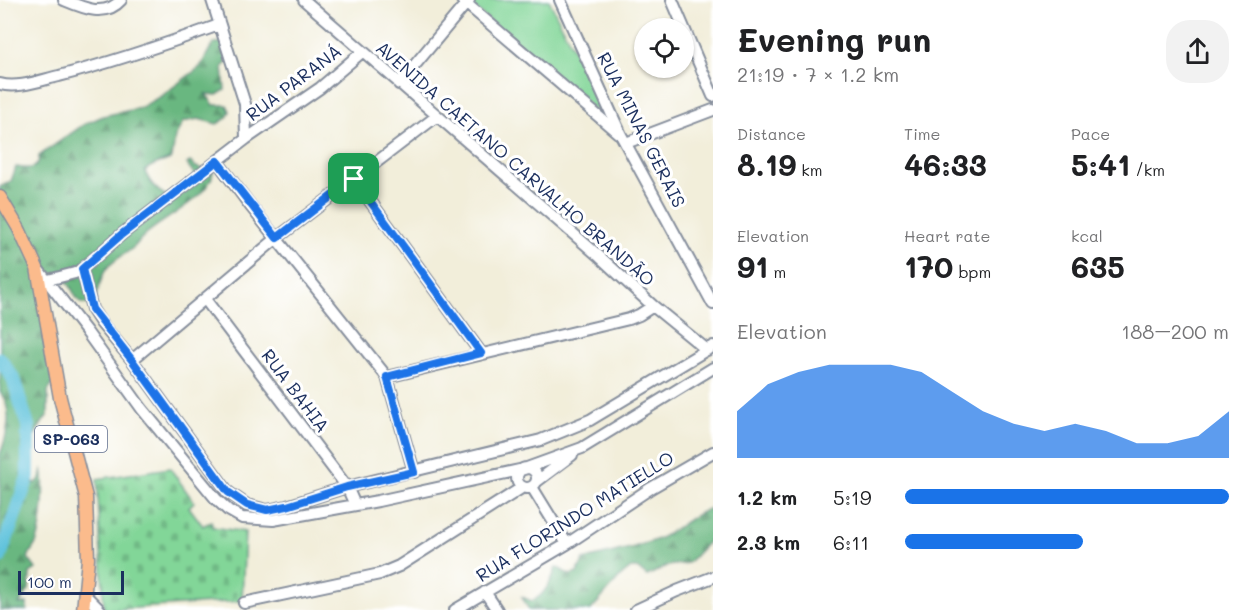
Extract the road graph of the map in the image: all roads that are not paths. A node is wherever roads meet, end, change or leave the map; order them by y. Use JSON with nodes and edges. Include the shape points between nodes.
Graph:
{"nodes":[{"id":1,"x":64,"y":0,"type":"edge"},
{"id":2,"x":212,"y":0,"type":"edge"},
{"id":3,"x":304,"y":0,"type":"edge"},
{"id":4,"x":560,"y":0,"type":"edge"},
{"id":5,"x":672,"y":0,"type":"edge"},
{"id":6,"x":465,"y":1,"type":"edge"},
{"id":7,"x":118,"y":3,"type":"edge"},
{"id":8,"x":219,"y":25,"type":"junction"},
{"id":9,"x":362,"y":52,"type":"junction"},
{"id":10,"x":0,"y":84,"type":"edge"},
{"id":11,"x":399,"y":84,"type":"junction"},
{"id":12,"x":713,"y":96,"type":"edge"},
{"id":13,"x":713,"y":110,"type":"edge"},
{"id":14,"x":437,"y":116,"type":"junction"},
{"id":15,"x":246,"y":139,"type":"junction"},
{"id":16,"x":623,"y":139,"type":"junction"},
{"id":17,"x":217,"y":161,"type":"junction"},
{"id":18,"x":354,"y":179,"type":"junction"},
{"id":19,"x":0,"y":197,"type":"edge"},
{"id":20,"x":277,"y":238,"type":"junction"},
{"id":21,"x":38,"y":268,"type":"junction"},
{"id":22,"x":82,"y":269,"type":"junction"},
{"id":23,"x":48,"y":280,"type":"junction"},
{"id":24,"x":205,"y":298,"type":"junction"},
{"id":25,"x":713,"y":304,"type":"edge"},
{"id":26,"x":653,"y":306,"type":"junction"},
{"id":27,"x":710,"y":348,"type":"edge"},
{"id":28,"x":481,"y":353,"type":"junction"},
{"id":29,"x":132,"y":360,"type":"junction"},
{"id":30,"x":713,"y":368,"type":"edge"},
{"id":31,"x":387,"y":377,"type":"junction"},
{"id":32,"x":582,"y":448,"type":"junction"},
{"id":33,"x":711,"y":456,"type":"edge"},
{"id":34,"x":524,"y":469,"type":"junction"},
{"id":35,"x":414,"y":472,"type":"junction"},
{"id":36,"x":371,"y":483,"type":"junction"},
{"id":37,"x":530,"y":485,"type":"junction"},
{"id":38,"x":347,"y":487,"type":"junction"},
{"id":39,"x":378,"y":501,"type":"junction"},
{"id":40,"x":355,"y":505,"type":"junction"},
{"id":41,"x":567,"y":544,"type":"junction"},
{"id":42,"x":713,"y":577,"type":"edge"},
{"id":43,"x":485,"y":592,"type":"junction"},
{"id":44,"x":85,"y":595,"type":"junction"},
{"id":45,"x":244,"y":603,"type":"dead end"},
{"id":46,"x":83,"y":610,"type":"edge"},
{"id":47,"x":100,"y":610,"type":"edge"},
{"id":48,"x":454,"y":610,"type":"edge"},
{"id":49,"x":496,"y":610,"type":"edge"},
{"id":50,"x":636,"y":610,"type":"edge"}],
"edges":[{"from":1,"to":7,"type":"street","via":[[102,11]]},
{"from":2,"to":8,"type":"street"},
{"from":3,"to":9,"type":"street","name":"AVENIDA CAETANO CARVALHO BRANDÃO"},
{"from":4,"to":16,"type":"street","name":"RUA MINAS GERAIS"},
{"from":5,"to":12,"type":"street"},
{"from":6,"to":11,"type":"street"},
{"from":6,"to":16,"type":"street"},
{"from":8,"to":10,"type":"street","via":[[114,62],[37,81]]},
{"from":8,"to":15,"type":"street","via":[[245,104]]},
{"from":9,"to":11,"type":"street","name":"AVENIDA CAETANO CARVALHO BRANDÃO"},
{"from":9,"to":15,"type":"street","name":"RUA PARANÁ","via":[[320,88]]},
{"from":11,"to":14,"type":"street","name":"AVENIDA CAETANO CARVALHO BRANDÃO"},
{"from":13,"to":16,"type":"street"},
{"from":14,"to":18,"type":"street"},
{"from":14,"to":26,"type":"street","name":"AVENIDA CAETANO CARVALHO BRANDÃO"},
{"from":15,"to":17,"type":"street","name":"RUA PARANÁ"},
{"from":16,"to":25,"type":"street","name":"RUA MINAS GERAIS"},
{"from":17,"to":20,"type":"street"},
{"from":17,"to":22,"type":"street","name":"RUA PARANÁ"},
{"from":18,"to":20,"type":"street"},
{"from":18,"to":28,"type":"street"},
{"from":19,"to":21,"type":"main road","number":"SP-063"},
{"from":20,"to":24,"type":"street"},
{"from":20,"to":31,"type":"street"},
{"from":21,"to":23,"type":"street"},
{"from":21,"to":44,"type":"main road","number":"SP-063","via":[[60,398],[86,497]]},
{"from":22,"to":23,"type":"street"},
{"from":22,"to":29,"type":"street","via":[[92,309]]},
{"from":23,"to":40,"type":"street","via":[[142,409],[228,510],[242,518],[273,520]]},
{"from":24,"to":29,"type":"street"},
{"from":24,"to":38,"type":"street","name":"RUA BAHIA"},
{"from":26,"to":27,"type":"street","name":"AVENIDA CAETANO CARVALHO BRANDÃO"},
{"from":26,"to":28,"type":"street","via":[[629,319]]},
{"from":27,"to":35,"type":"street","via":[[570,429]]},
{"from":28,"to":31,"type":"street"},
{"from":29,"to":38,"type":"street","via":[[228,492],[247,505],[267,510]]},
{"from":30,"to":32,"type":"street"},
{"from":31,"to":35,"type":"street"},
{"from":32,"to":34,"type":"street"},
{"from":32,"to":37,"type":"street"},
{"from":33,"to":41,"type":"street","name":"RUA FLORINDO MATIELLO","via":[[651,488]]},
{"from":34,"to":37,"type":"street","via":[[534,472]]},
{"from":34,"to":37,"type":"street","via":[[517,480]]},
{"from":34,"to":39,"type":"street"},
{"from":35,"to":36,"type":"street"},
{"from":36,"to":38,"type":"street"},
{"from":36,"to":39,"type":"street"},
{"from":37,"to":41,"type":"street"},
{"from":37,"to":45,"type":"street","via":[[380,574]]},
{"from":38,"to":40,"type":"street","name":"RUA BAHIA"},
{"from":39,"to":40,"type":"street"},
{"from":41,"to":43,"type":"street","name":"RUA FLORINDO MATIELLO"},
{"from":42,"to":50,"type":"street"},
{"from":43,"to":48,"type":"street","name":"RUA FLORINDO MATIELLO"},
{"from":43,"to":49,"type":"street"},
{"from":44,"to":46,"type":"main road","number":"SP-063"},
{"from":44,"to":47,"type":"street"}]}
